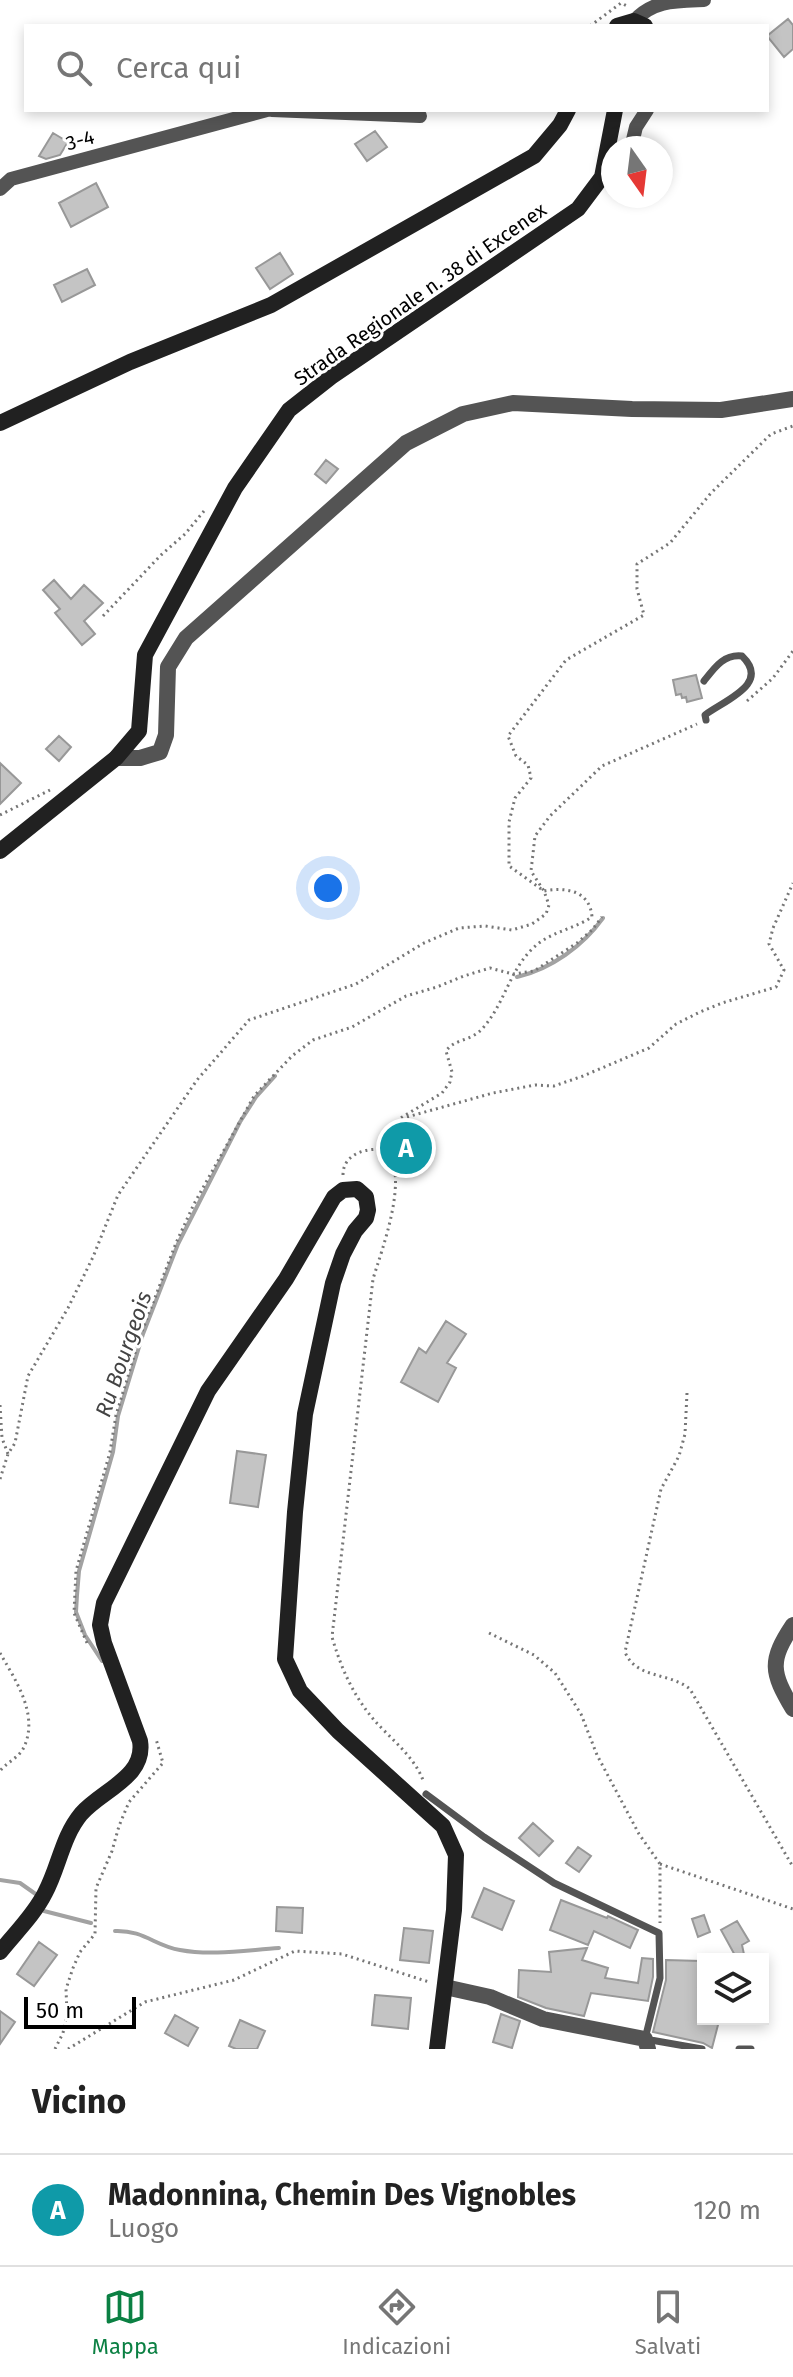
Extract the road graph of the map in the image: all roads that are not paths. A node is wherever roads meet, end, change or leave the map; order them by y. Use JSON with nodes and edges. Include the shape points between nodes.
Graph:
{"nodes":[{"id":1,"x":704,"y":0,"type":"edge"},
{"id":2,"x":640,"y":24,"type":"edge"},
{"id":3,"x":262,"y":112,"type":"edge"},
{"id":4,"x":320,"y":112,"type":"edge"},
{"id":5,"x":567,"y":112,"type":"edge"},
{"id":6,"x":615,"y":112,"type":"edge"},
{"id":7,"x":646,"y":112,"type":"edge"},
{"id":8,"x":420,"y":116,"type":"dead end"},
{"id":9,"x":612,"y":136,"type":"edge"},
{"id":10,"x":634,"y":136,"type":"edge"},
{"id":11,"x":601,"y":184,"type":"edge"},
{"id":12,"x":0,"y":189,"type":"edge"},
{"id":13,"x":793,"y":399,"type":"edge"},
{"id":14,"x":0,"y":423,"type":"edge"},
{"id":15,"x":704,"y":681,"type":"dead end"},
{"id":16,"x":706,"y":720,"type":"road end"},
{"id":17,"x":116,"y":758,"type":"junction"},
{"id":18,"x":0,"y":851,"type":"edge"},
{"id":19,"x":793,"y":1625,"type":"edge"},
{"id":20,"x":793,"y":1709,"type":"edge"},
{"id":21,"x":422,"y":1799,"type":"junction"},
{"id":22,"x":0,"y":1952,"type":"edge"},
{"id":23,"x":445,"y":1987,"type":"junction"},
{"id":24,"x":646,"y":2044,"type":"edge"},
{"id":25,"x":437,"y":2049,"type":"edge"},
{"id":26,"x":702,"y":2049,"type":"edge"},
{"id":27,"x":739,"y":2049,"type":"edge"},
{"id":28,"x":751,"y":2049,"type":"edge"}],
"edges":[{"from":1,"to":2,"type":"street","via":[[646,8]]},
{"from":3,"to":12,"type":"street","name":"3-4","via":[[11,179]]},
{"from":4,"to":8,"type":"street","name":"3-4"},
{"from":5,"to":14,"type":"main road","via":[[534,156],[271,305],[130,362]]},
{"from":6,"to":9,"type":"main road","name":"Strada Regionale n. 38 di Excenex"},
{"from":7,"to":10,"type":"street"},
{"from":11,"to":17,"type":"main road","name":"Strada Regionale n. 38 di Excenex","via":[[578,209],[289,410],[235,488],[145,655],[139,731]]},
{"from":13,"to":17,"type":"street","via":[[721,410],[513,403],[463,414],[406,443],[186,638],[168,667],[166,735],[160,752]]},
{"from":15,"to":16,"type":"lane","via":[[733,655],[742,656],[753,671],[745,688],[705,715]]},
{"from":17,"to":18,"type":"main road","name":"Strada Regionale n. 38 di Excenex"},
{"from":19,"to":20,"type":"street","via":[[774,1662]]},
{"from":21,"to":22,"type":"main road","via":[[338,1731],[300,1691],[285,1659],[305,1414],[333,1283],[368,1210],[366,1197],[357,1189],[343,1190],[208,1391],[104,1603],[104,1643],[140,1741],[136,1769],[81,1814],[38,1905]]},
{"from":21,"to":23,"type":"main road","via":[[456,1855]]},
{"from":21,"to":24,"type":"lane","via":[[554,1883],[659,1933],[660,1978]]},
{"from":23,"to":24,"type":"street","via":[[490,1997],[543,2019]]},
{"from":23,"to":25,"type":"main road"},
{"from":24,"to":26,"type":"lane"},
{"from":27,"to":28,"type":"lane"}]}
